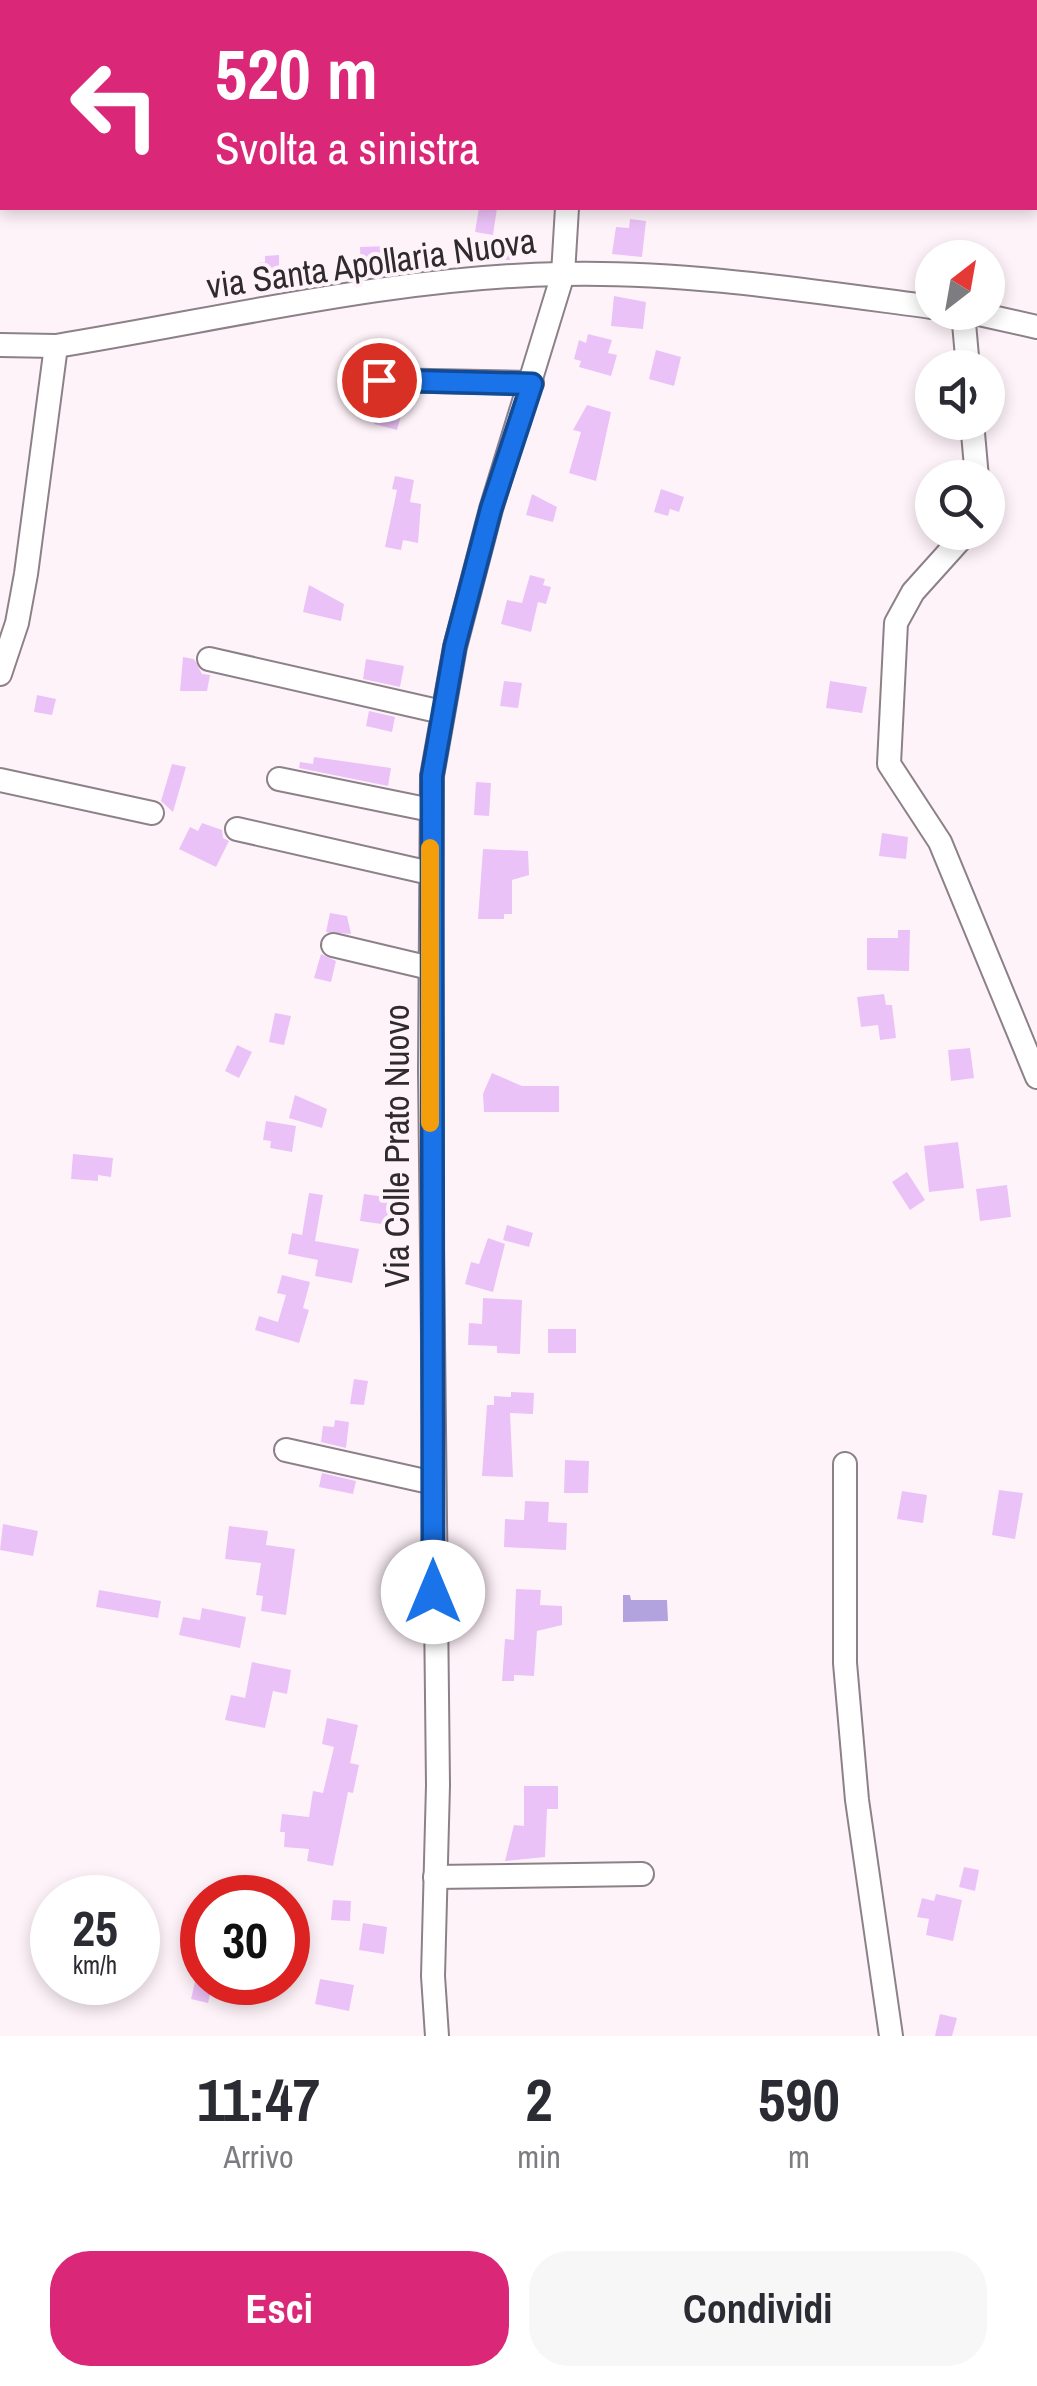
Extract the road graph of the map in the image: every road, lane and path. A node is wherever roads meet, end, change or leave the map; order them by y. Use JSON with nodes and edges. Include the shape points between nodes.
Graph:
{"nodes":[{"id":1,"x":568,"y":210,"type":"edge"},
{"id":2,"x":563,"y":274,"type":"junction"},
{"id":3,"x":915,"y":305,"type":"edge"},
{"id":4,"x":1005,"y":321,"type":"edge"},
{"id":5,"x":1037,"y":328,"type":"edge"},
{"id":6,"x":0,"y":345,"type":"edge"},
{"id":7,"x":56,"y":346,"type":"junction"},
{"id":8,"x":379,"y":380,"type":"dead end"},
{"id":9,"x":532,"y":384,"type":"junction"},
{"id":10,"x":950,"y":550,"type":"edge"},
{"id":11,"x":209,"y":660,"type":"dead end"},
{"id":12,"x":0,"y":674,"type":"edge"},
{"id":13,"x":442,"y":712,"type":"junction"},
{"id":14,"x":279,"y":778,"type":"dead end"},
{"id":15,"x":0,"y":780,"type":"edge"},
{"id":16,"x":431,"y":810,"type":"junction"},
{"id":17,"x":152,"y":813,"type":"dead end"},
{"id":18,"x":236,"y":829,"type":"dead end"},
{"id":19,"x":430,"y":873,"type":"junction"},
{"id":20,"x":333,"y":945,"type":"dead end"},
{"id":21,"x":430,"y":968,"type":"junction"},
{"id":22,"x":1037,"y":1077,"type":"edge"},
{"id":23,"x":286,"y":1450,"type":"dead end"},
{"id":24,"x":845,"y":1464,"type":"dead end"},
{"id":25,"x":434,"y":1482,"type":"junction"},
{"id":26,"x":642,"y":1874,"type":"dead end"},
{"id":27,"x":434,"y":1877,"type":"junction"},
{"id":28,"x":437,"y":2036,"type":"edge"},
{"id":29,"x":891,"y":2036,"type":"edge"}],
"edges":[{"from":1,"to":2,"type":"street","name":"Via Colle Prato Nuovo"},
{"from":2,"to":3,"type":"street","name":"via Santa Apollaria Nuova","via":[[676,278]]},
{"from":2,"to":7,"type":"street","name":"via Santa Apollaria Nuova","via":[[439,284]]},
{"from":2,"to":9,"type":"street","name":"Via Colle Prato Nuovo"},
{"from":4,"to":5,"type":"street"},
{"from":6,"to":7,"type":"street","name":"via Santa Apollaria Nuova"},
{"from":7,"to":12,"type":"street","via":[[26,574]]},
{"from":8,"to":9,"type":"street"},
{"from":9,"to":13,"type":"street","name":"Via Colle Prato Nuovo","via":[[491,509]]},
{"from":10,"to":22,"type":"street","via":[[912,592],[896,623],[888,758],[898,784],[940,842]]},
{"from":11,"to":13,"type":"street"},
{"from":13,"to":16,"type":"street","name":"Via Colle Prato Nuovo"},
{"from":14,"to":16,"type":"street"},
{"from":15,"to":17,"type":"street"},
{"from":16,"to":19,"type":"street","name":"Via Colle Prato Nuovo"},
{"from":18,"to":19,"type":"street"},
{"from":19,"to":21,"type":"street","name":"Via Colle Prato Nuovo"},
{"from":20,"to":21,"type":"street"},
{"from":21,"to":25,"type":"street","name":"Via Colle Prato Nuovo"},
{"from":23,"to":25,"type":"street"},
{"from":24,"to":29,"type":"street","via":[[845,1664]]},
{"from":25,"to":27,"type":"street","name":"Via Colle Prato Nuovo"},
{"from":26,"to":27,"type":"street"},
{"from":27,"to":28,"type":"street","name":"Via Colle Prato Nuovo"}]}
